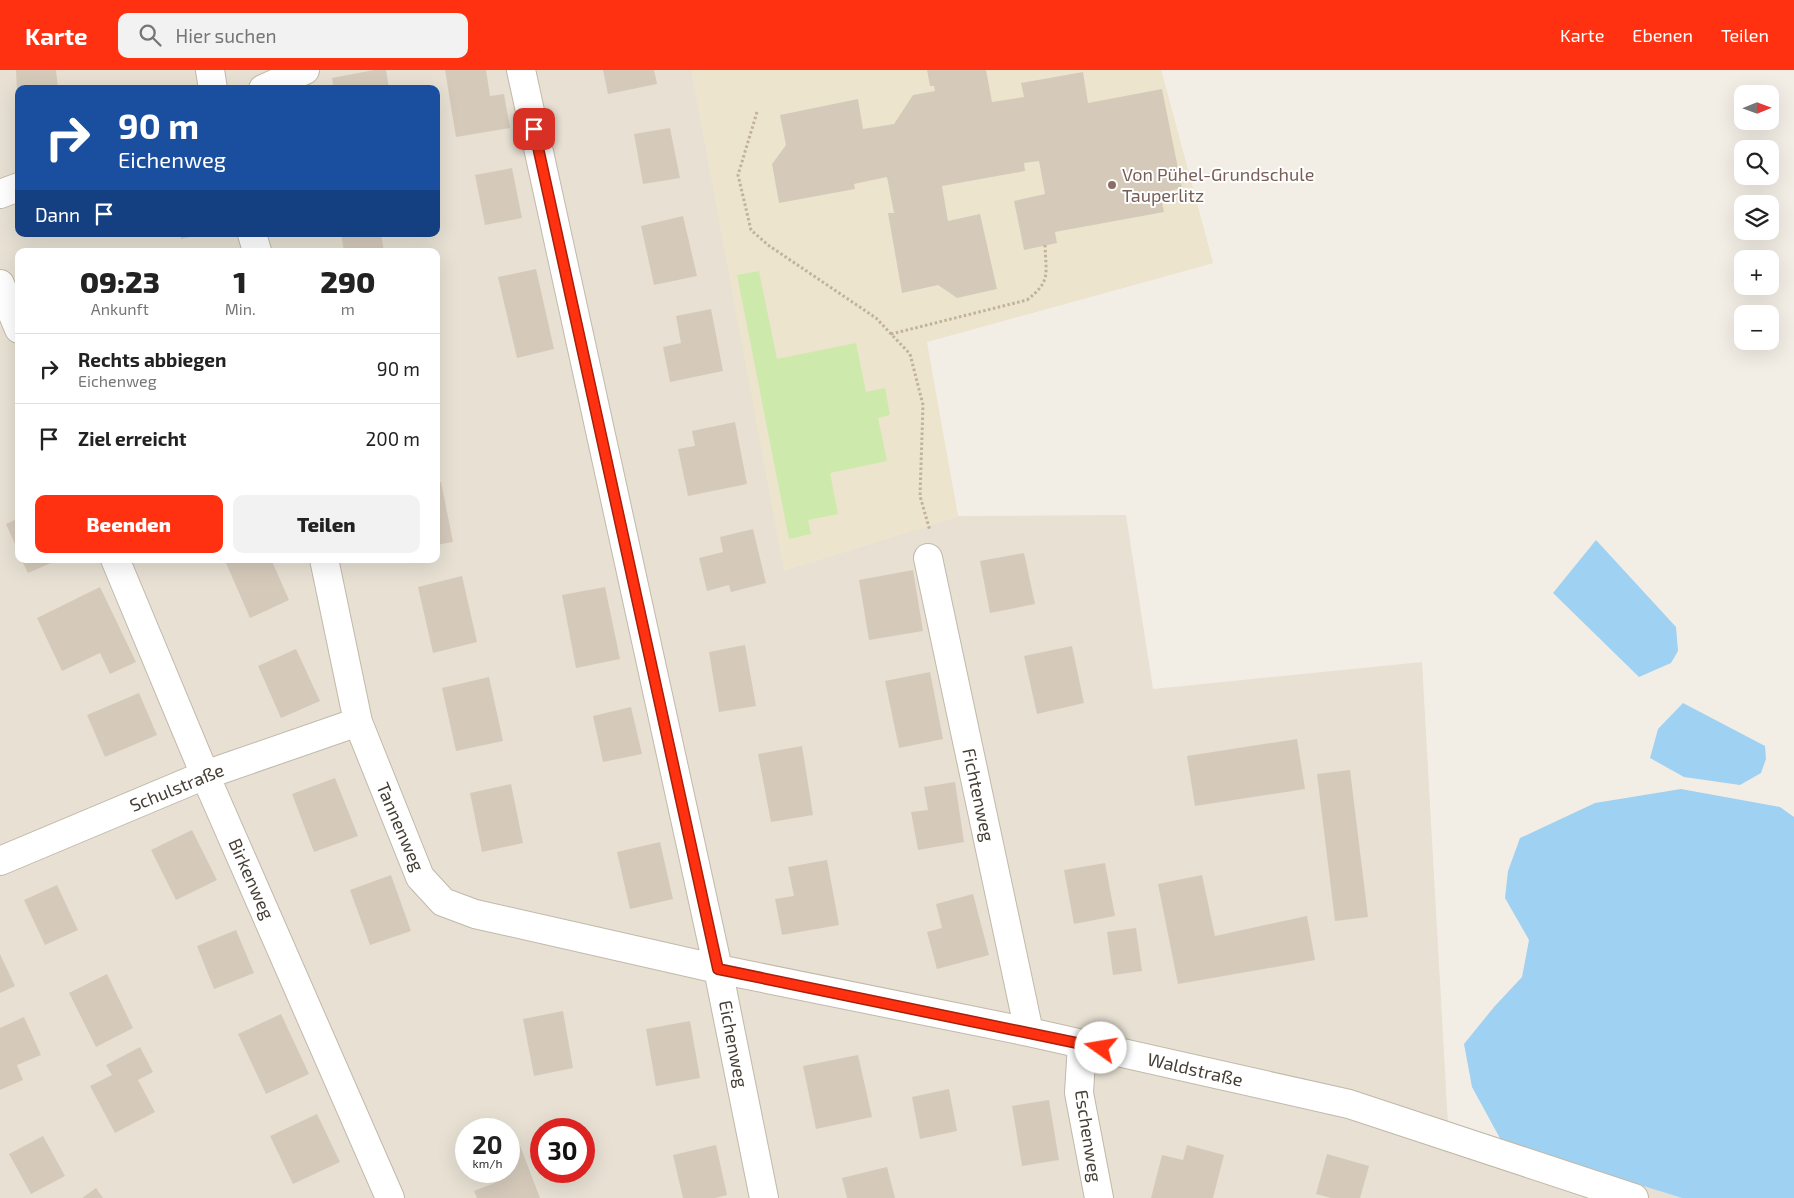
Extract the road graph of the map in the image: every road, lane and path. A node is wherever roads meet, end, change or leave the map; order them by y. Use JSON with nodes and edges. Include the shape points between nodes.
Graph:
{"nodes":[{"id":1,"x":210,"y":70,"type":"edge"},
{"id":2,"x":305,"y":70,"type":"edge"},
{"id":3,"x":521,"y":70,"type":"edge"},
{"id":4,"x":212,"y":85,"type":"edge"},
{"id":5,"x":272,"y":85,"type":"edge"},
{"id":6,"x":757,"y":112,"type":"dead end"},
{"id":7,"x":15,"y":188,"type":"edge"},
{"id":8,"x":0,"y":194,"type":"edge"},
{"id":9,"x":1045,"y":245,"type":"dead end"},
{"id":10,"x":0,"y":284,"type":"edge"},
{"id":11,"x":15,"y":320,"type":"edge"},
{"id":12,"x":891,"y":334,"type":"junction"},
{"id":13,"x":928,"y":558,"type":"joint"},
{"id":14,"x":117,"y":563,"type":"edge"},
{"id":15,"x":325,"y":563,"type":"edge"},
{"id":16,"x":358,"y":722,"type":"junction"},
{"id":17,"x":205,"y":775,"type":"junction"},
{"id":18,"x":0,"y":861,"type":"edge"},
{"id":19,"x":718,"y":969,"type":"junction"},
{"id":20,"x":1029,"y":1032,"type":"junction"},
{"id":21,"x":1082,"y":1044,"type":"junction"},
{"id":22,"x":1626,"y":1197,"type":"edge"},
{"id":23,"x":390,"y":1198,"type":"edge"},
{"id":24,"x":764,"y":1198,"type":"edge"},
{"id":25,"x":1099,"y":1198,"type":"edge"}],
"edges":[{"from":1,"to":4,"type":"street"},
{"from":2,"to":5,"type":"street"},
{"from":3,"to":19,"type":"street","name":"Eichenweg"},
{"from":6,"to":12,"type":"path","via":[[738,175],[751,230],[876,318]]},
{"from":7,"to":8,"type":"street"},
{"from":9,"to":12,"type":"path","via":[[1046,272],[1042,288],[1027,300]]},
{"from":10,"to":11,"type":"street"},
{"from":12,"to":13,"type":"path","via":[[910,354],[923,405],[920,496],[932,536]]},
{"from":13,"to":20,"type":"street","name":"Fichtenweg"},
{"from":14,"to":17,"type":"street","name":"Birkenweg"},
{"from":15,"to":16,"type":"street","name":"Tannenweg"},
{"from":16,"to":17,"type":"street","name":"Schulstraße"},
{"from":16,"to":19,"type":"street","name":"Tannenweg","via":[[420,877],[443,902],[475,914]]},
{"from":17,"to":18,"type":"street","name":"Schulstraße"},
{"from":17,"to":23,"type":"street","name":"Birkenweg"},
{"from":19,"to":20,"type":"street","name":"Waldstraße"},
{"from":19,"to":24,"type":"street","name":"Eichenweg"},
{"from":20,"to":21,"type":"street","name":"Waldstraße"},
{"from":21,"to":22,"type":"street","name":"Waldstraße","via":[[1349,1104]]},
{"from":21,"to":25,"type":"street","name":"Eschenweg","via":[[1079,1093]]}]}
